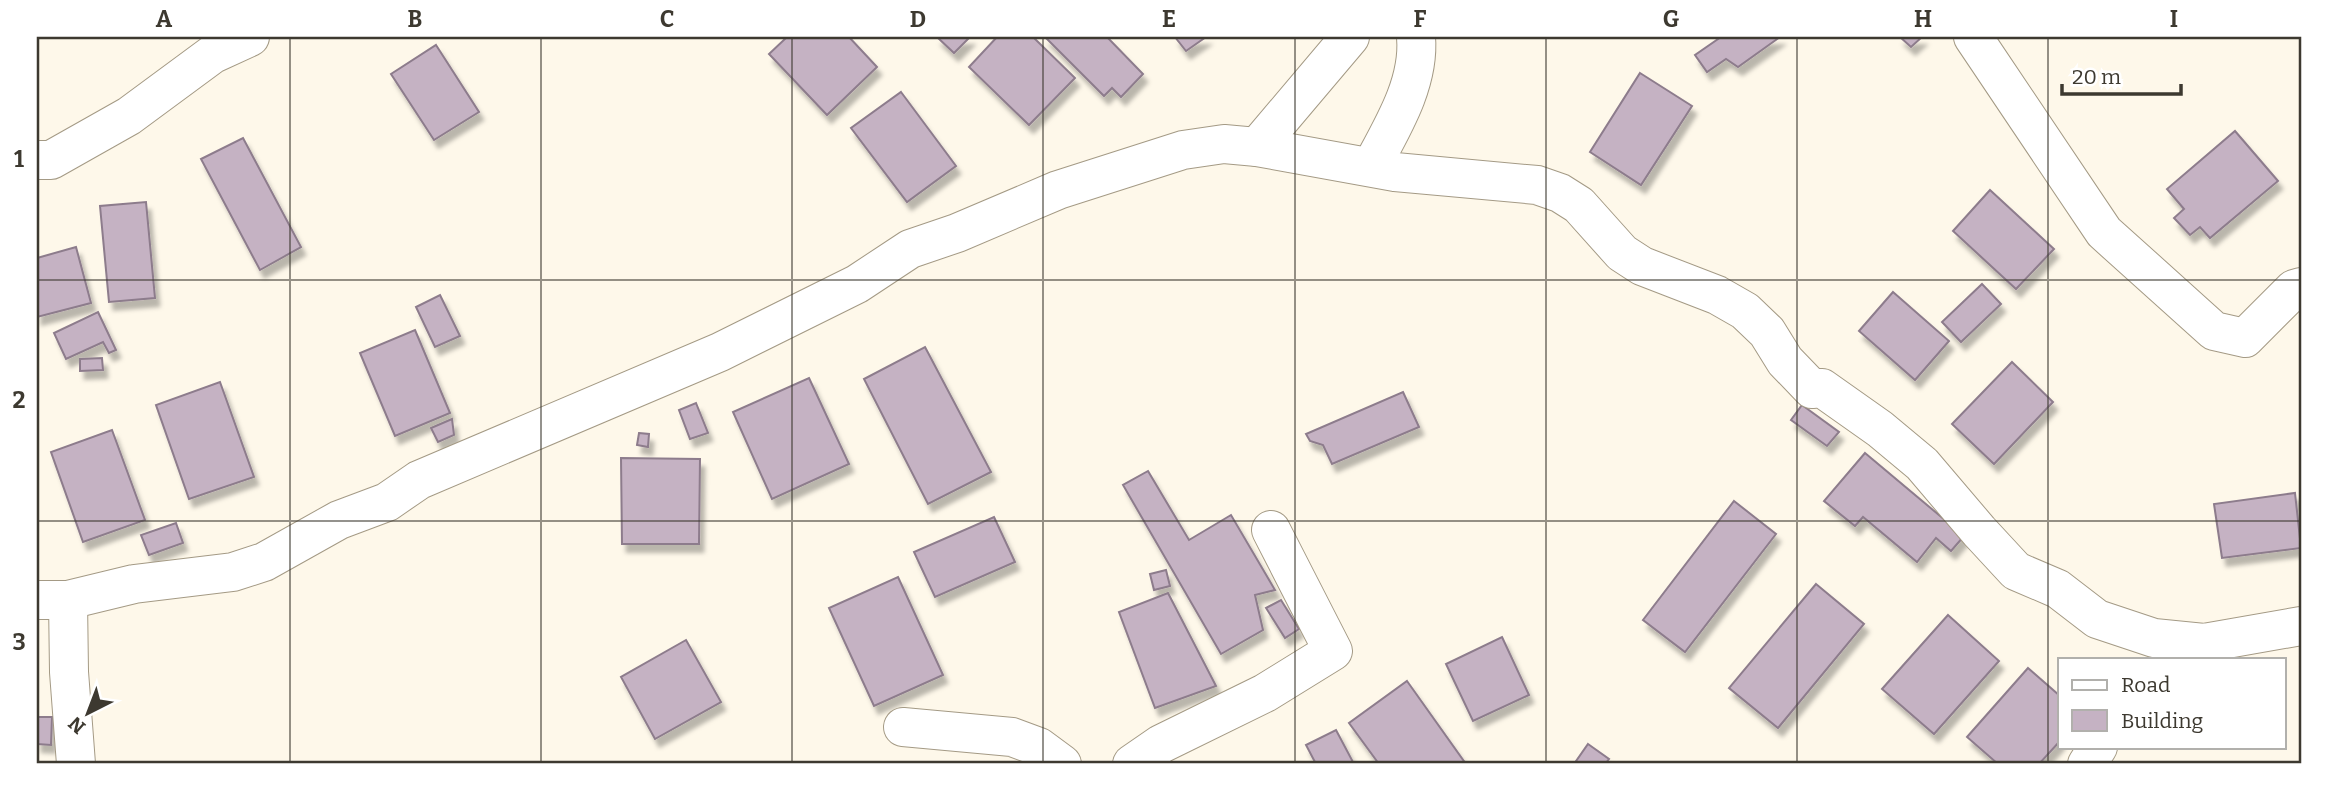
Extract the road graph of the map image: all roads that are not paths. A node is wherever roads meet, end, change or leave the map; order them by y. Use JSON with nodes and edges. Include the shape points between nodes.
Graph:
{"nodes":[{"id":1,"x":250,"y":37,"type":"edge"},
{"id":2,"x":1350,"y":37,"type":"edge"},
{"id":3,"x":1416,"y":37,"type":"edge"},
{"id":4,"x":1973,"y":37,"type":"edge"},
{"id":5,"x":1256,"y":147,"type":"junction"},
{"id":6,"x":37,"y":160,"type":"edge"},
{"id":7,"x":1371,"y":167,"type":"junction"},
{"id":8,"x":2301,"y":287,"type":"edge"},
{"id":9,"x":1271,"y":530,"type":"dead end"},
{"id":10,"x":52,"y":600,"type":"edge"},
{"id":11,"x":2301,"y":625,"type":"edge"},
{"id":12,"x":2195,"y":651,"type":"edge"},
{"id":13,"x":903,"y":727,"type":"dead end"},
{"id":14,"x":2097,"y":748,"type":"edge"},
{"id":15,"x":1038,"y":759,"type":"edge"},
{"id":16,"x":76,"y":764,"type":"edge"},
{"id":17,"x":1132,"y":764,"type":"edge"},
{"id":18,"x":2087,"y":764,"type":"edge"}],
"edges":[{"from":1,"to":6,"type":"street","via":[[213,54],[129,116],[51,160]]},
{"from":2,"to":5,"type":"street"},
{"from":3,"to":7,"type":"street","via":[[1407,95]]},
{"from":4,"to":8,"type":"street","via":[[2104,232],[2214,331],[2245,338]]},
{"from":5,"to":7,"type":"street"},
{"from":5,"to":10,"type":"street","via":[[1224,144],[1183,150],[1058,190],[910,249],[796,316],[419,480],[387,502],[340,520],[264,562],[233,572]]},
{"from":7,"to":12,"type":"street","via":[[1537,185],[1560,193],[1579,205],[1622,253],[1745,312],[1812,389],[1822,388],[1922,464],[2016,570],[2058,589],[2097,620]]},
{"from":9,"to":17,"type":"street","via":[[1333,651]]},
{"from":10,"to":16,"type":"street","via":[[69,671]]},
{"from":11,"to":12,"type":"street"},
{"from":13,"to":15,"type":"street","via":[[1012,737]]},
{"from":14,"to":18,"type":"street"}]}
